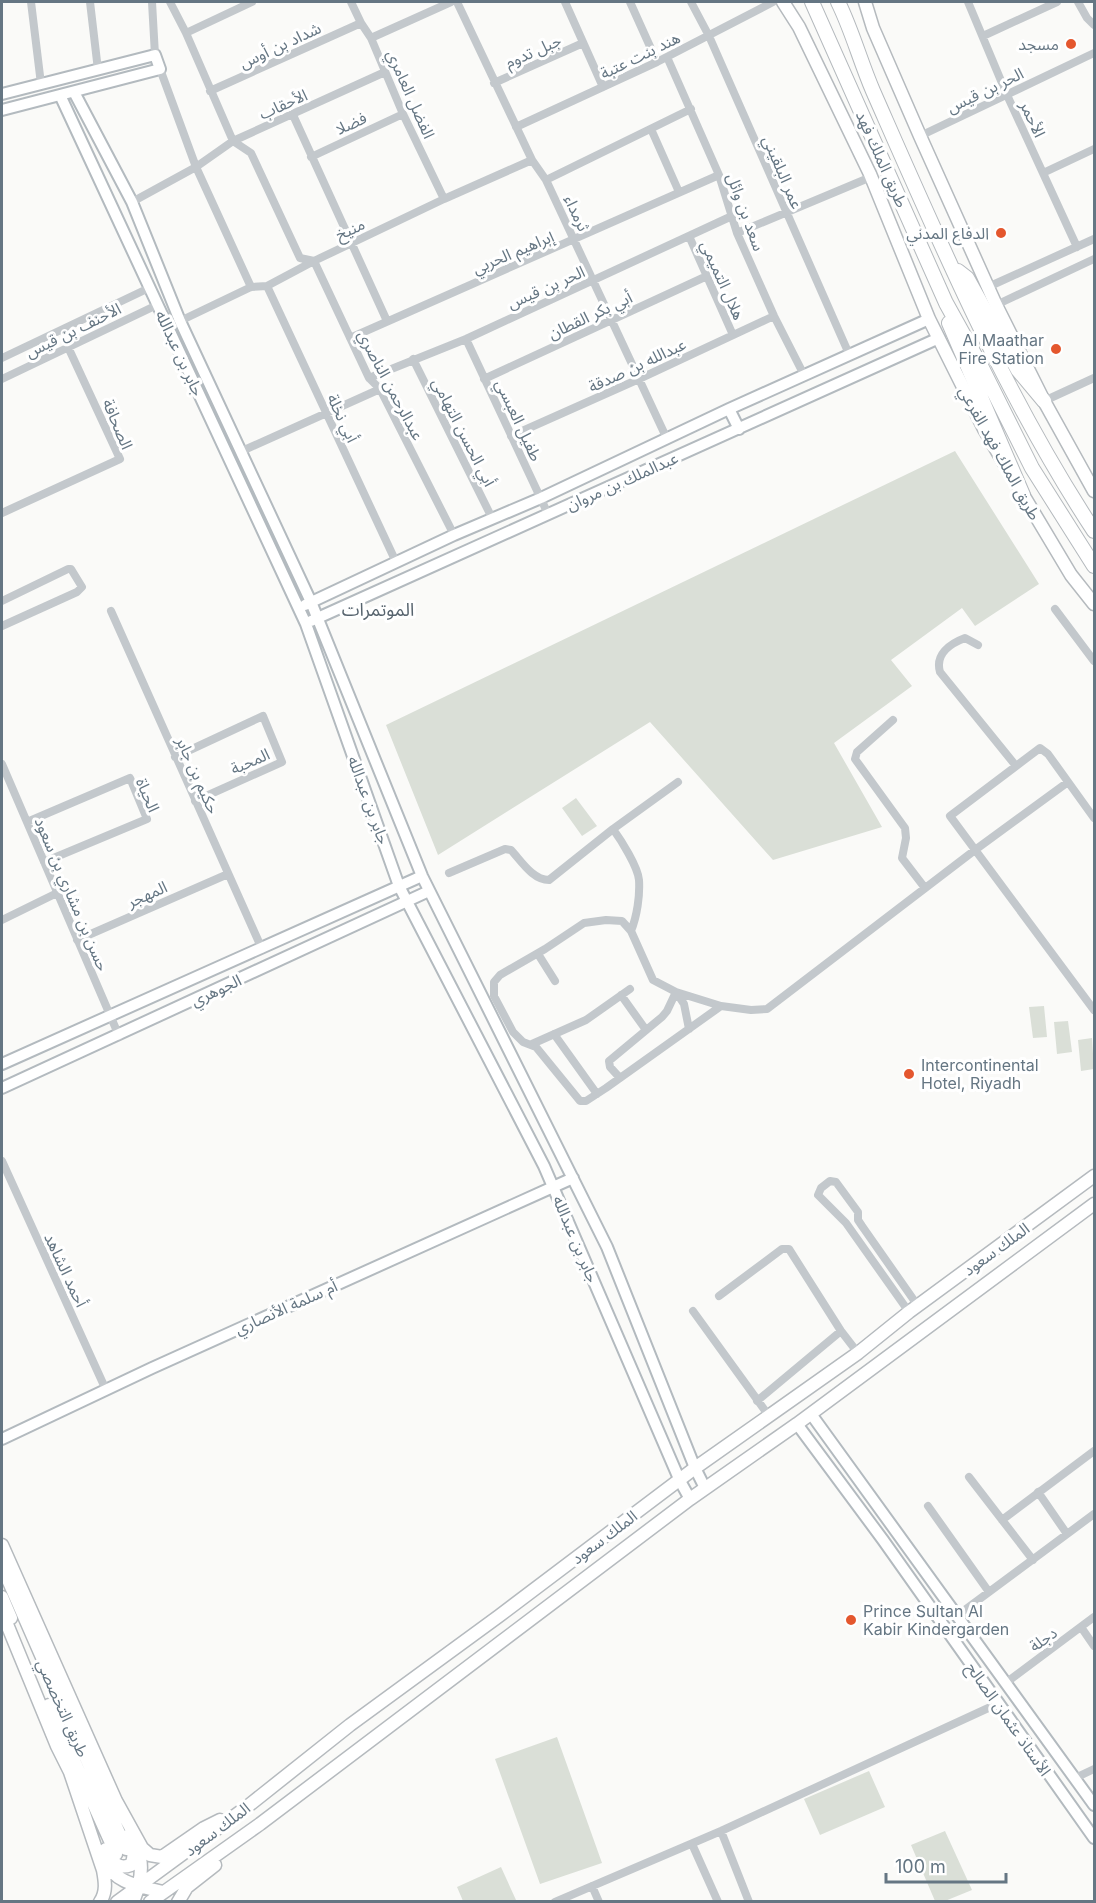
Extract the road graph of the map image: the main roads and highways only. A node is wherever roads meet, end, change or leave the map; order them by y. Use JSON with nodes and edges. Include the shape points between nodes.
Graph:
{"nodes":[{"id":1,"x":783,"y":2,"type":"edge"},
{"id":2,"x":865,"y":2,"type":"edge"},
{"id":3,"x":813,"y":5,"type":"edge"},
{"id":4,"x":840,"y":5,"type":"edge"},
{"id":5,"x":951,"y":267,"type":"junction"},
{"id":6,"x":946,"y":303,"type":"junction"},
{"id":7,"x":1044,"y":401,"type":"junction"},
{"id":8,"x":1095,"y":491,"type":"edge"},
{"id":9,"x":1023,"y":495,"type":"junction"},
{"id":10,"x":1095,"y":531,"type":"edge"},
{"id":11,"x":1095,"y":566,"type":"edge"},
{"id":12,"x":1095,"y":604,"type":"edge"},
{"id":13,"x":1095,"y":1176,"type":"edge"},
{"id":14,"x":1095,"y":1204,"type":"edge"},
{"id":15,"x":2,"y":1545,"type":"edge"},
{"id":16,"x":2,"y":1566,"type":"edge"},
{"id":17,"x":2,"y":1597,"type":"edge"},
{"id":18,"x":2,"y":1612,"type":"edge"},
{"id":19,"x":70,"y":1772,"type":"junction"},
{"id":20,"x":116,"y":1801,"type":"junction"},
{"id":21,"x":248,"y":1806,"type":"junction"},
{"id":22,"x":260,"y":1824,"type":"junction"},
{"id":23,"x":150,"y":1894,"type":"edge"},
{"id":24,"x":100,"y":1902,"type":"edge"},
{"id":25,"x":117,"y":1902,"type":"edge"},
{"id":26,"x":133,"y":1902,"type":"edge"},
{"id":27,"x":178,"y":1902,"type":"edge"}],
"edges":[{"from":1,"to":9,"type":"main road","name":"طريق الملك فهد الفرعي","via":[[799,27],[871,177],[929,319],[984,429]]},
{"from":2,"to":7,"type":"main road","via":[[920,136]]},
{"from":3,"to":6,"type":"highway","name":"طريق الملك فهد"},
{"from":4,"to":5,"type":"highway","name":"طريق الملك فهد","via":[[863,67]]},
{"from":5,"to":7,"type":"highway","via":[[967,278],[1018,370]]},
{"from":5,"to":10,"type":"highway","name":"طريق الملك فهد","via":[[1066,488]]},
{"from":6,"to":9,"type":"highway","via":[[951,329]]},
{"from":6,"to":11,"type":"highway","name":"طريق الملك فهد","via":[[1032,468]]},
{"from":7,"to":8,"type":"main road"},
{"from":9,"to":12,"type":"main road","name":"طريق الملك فهد الفرعي","via":[[1071,575]]},
{"from":13,"to":21,"type":"main road","name":"الملك سعود","via":[[858,1353],[695,1468],[350,1725]]},
{"from":14,"to":22,"type":"main road","name":"الملك سعود","via":[[690,1499]]},
{"from":15,"to":20,"type":"main road"},
{"from":16,"to":17,"type":"main road","name":"طريق التخصصي","via":[[121,1852]]},
{"from":18,"to":19,"type":"main road"},
{"from":19,"to":20,"type":"main road","via":[[110,1856],[123,1868],[131,1865],[134,1850]]},
{"from":19,"to":23,"type":"main road","via":[[108,1869]]},
{"from":19,"to":24,"type":"main road","via":[[103,1870],[105,1885]]},
{"from":20,"to":21,"type":"main road","via":[[142,1848],[150,1855],[162,1857],[204,1828]]},
{"from":20,"to":23,"type":"main road","via":[[139,1854]]},
{"from":21,"to":23,"type":"main road","name":"الملك سعود","via":[[156,1875]]},
{"from":22,"to":23,"type":"main road","name":"الملك سعود"},
{"from":22,"to":27,"type":"main road","via":[[187,1887]]},
{"from":23,"to":25,"type":"main road","name":"الملك سعود"},
{"from":23,"to":26,"type":"main road"}]}
